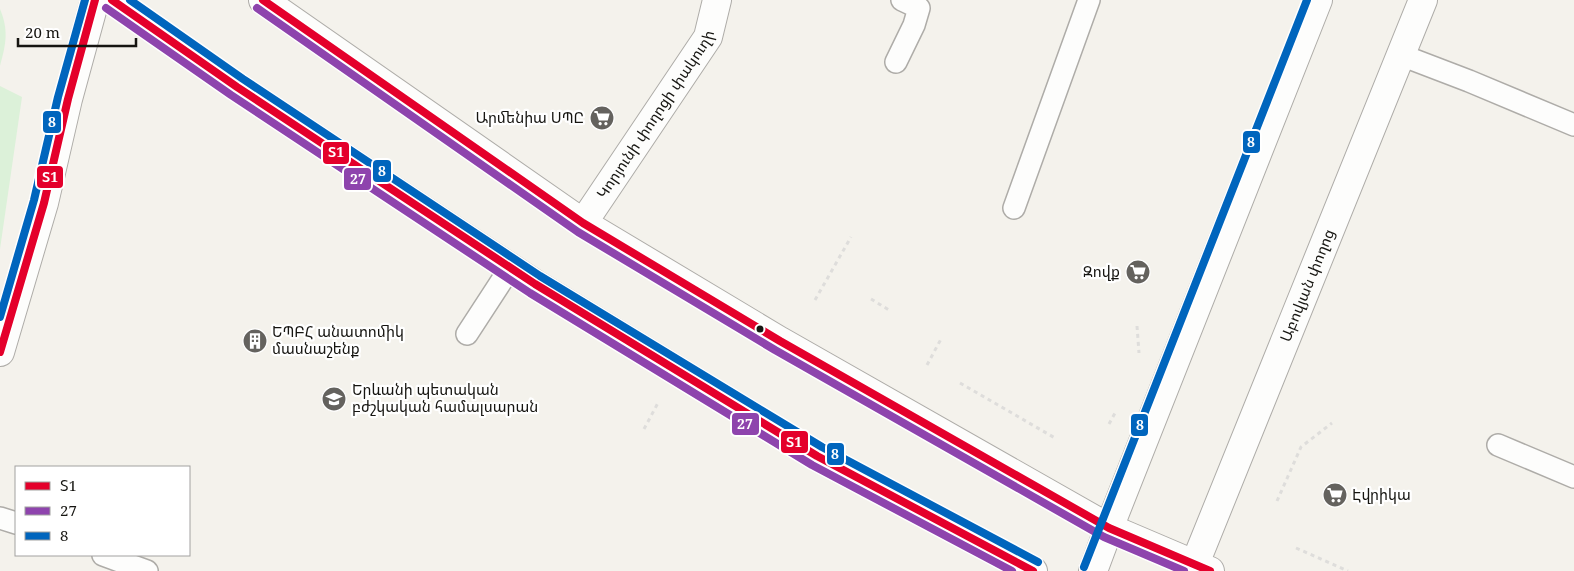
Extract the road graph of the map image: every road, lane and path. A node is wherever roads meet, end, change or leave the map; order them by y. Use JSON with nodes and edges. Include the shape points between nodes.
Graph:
{"nodes":[{"id":1,"x":95,"y":0,"type":"edge"},
{"id":2,"x":112,"y":0,"type":"edge"},
{"id":3,"x":263,"y":0,"type":"edge"},
{"id":4,"x":717,"y":0,"type":"edge"},
{"id":5,"x":902,"y":0,"type":"edge"},
{"id":6,"x":1089,"y":0,"type":"edge"},
{"id":7,"x":1318,"y":0,"type":"edge"},
{"id":8,"x":1423,"y":0,"type":"edge"},
{"id":9,"x":1401,"y":55,"type":"junction"},
{"id":10,"x":896,"y":62,"type":"dead end"},
{"id":11,"x":1574,"y":125,"type":"edge"},
{"id":12,"x":1014,"y":208,"type":"dead end"},
{"id":13,"x":583,"y":223,"type":"junction"},
{"id":14,"x":851,"y":237,"type":"dead end"},
{"id":15,"x":510,"y":268,"type":"junction"},
{"id":16,"x":871,"y":299,"type":"dead end"},
{"id":17,"x":815,"y":300,"type":"dead end"},
{"id":18,"x":889,"y":310,"type":"dead end"},
{"id":19,"x":1137,"y":326,"type":"dead end"},
{"id":20,"x":467,"y":334,"type":"dead end"},
{"id":21,"x":941,"y":339,"type":"dead end"},
{"id":22,"x":0,"y":352,"type":"edge"},
{"id":23,"x":1140,"y":362,"type":"dead end"},
{"id":24,"x":927,"y":364,"type":"dead end"},
{"id":25,"x":960,"y":383,"type":"dead end"},
{"id":26,"x":659,"y":401,"type":"dead end"},
{"id":27,"x":1332,"y":423,"type":"dead end"},
{"id":28,"x":644,"y":429,"type":"dead end"},
{"id":29,"x":1055,"y":438,"type":"dead end"},
{"id":30,"x":1498,"y":445,"type":"dead end"},
{"id":31,"x":1574,"y":477,"type":"edge"},
{"id":32,"x":1277,"y":501,"type":"dead end"},
{"id":33,"x":0,"y":518,"type":"edge"},
{"id":34,"x":15,"y":523,"type":"edge"},
{"id":35,"x":1109,"y":528,"type":"junction"},
{"id":36,"x":1296,"y":548,"type":"dead end"},
{"id":37,"x":106,"y":556,"type":"edge"},
{"id":38,"x":1199,"y":569,"type":"edge"},
{"id":39,"x":147,"y":571,"type":"edge"},
{"id":40,"x":1033,"y":571,"type":"edge"},
{"id":41,"x":1093,"y":571,"type":"edge"},
{"id":42,"x":1348,"y":571,"type":"edge"}],
"edges":[{"from":1,"to":22,"type":"main road","via":[[44,202]]},
{"from":2,"to":15,"type":"main road"},
{"from":3,"to":13,"type":"main road"},
{"from":4,"to":13,"type":"main road","name":"Կորյունի փողոցի փակուղի","via":[[708,37]]},
{"from":5,"to":10,"type":"lane","via":[[918,8],[914,25]]},
{"from":6,"to":12,"type":"lane"},
{"from":7,"to":35,"type":"main road"},
{"from":8,"to":9,"type":"main road","name":"Աբովյան փողոց"},
{"from":9,"to":11,"type":"lane"},
{"from":9,"to":38,"type":"main road","name":"Աբովյան փողոց"},
{"from":13,"to":35,"type":"main road","via":[[780,341]]},
{"from":14,"to":17,"type":"path"},
{"from":15,"to":20,"type":"lane"},
{"from":15,"to":40,"type":"main road","via":[[817,456]]},
{"from":16,"to":18,"type":"path"},
{"from":19,"to":23,"type":"path"},
{"from":21,"to":24,"type":"path"},
{"from":25,"to":29,"type":"path"},
{"from":26,"to":28,"type":"path"},
{"from":27,"to":32,"type":"path","via":[[1301,447]]},
{"from":30,"to":31,"type":"lane"},
{"from":33,"to":34,"type":"lane"},
{"from":35,"to":38,"type":"main road"},
{"from":35,"to":41,"type":"main road"},
{"from":36,"to":42,"type":"path"},
{"from":37,"to":39,"type":"lane"}]}
